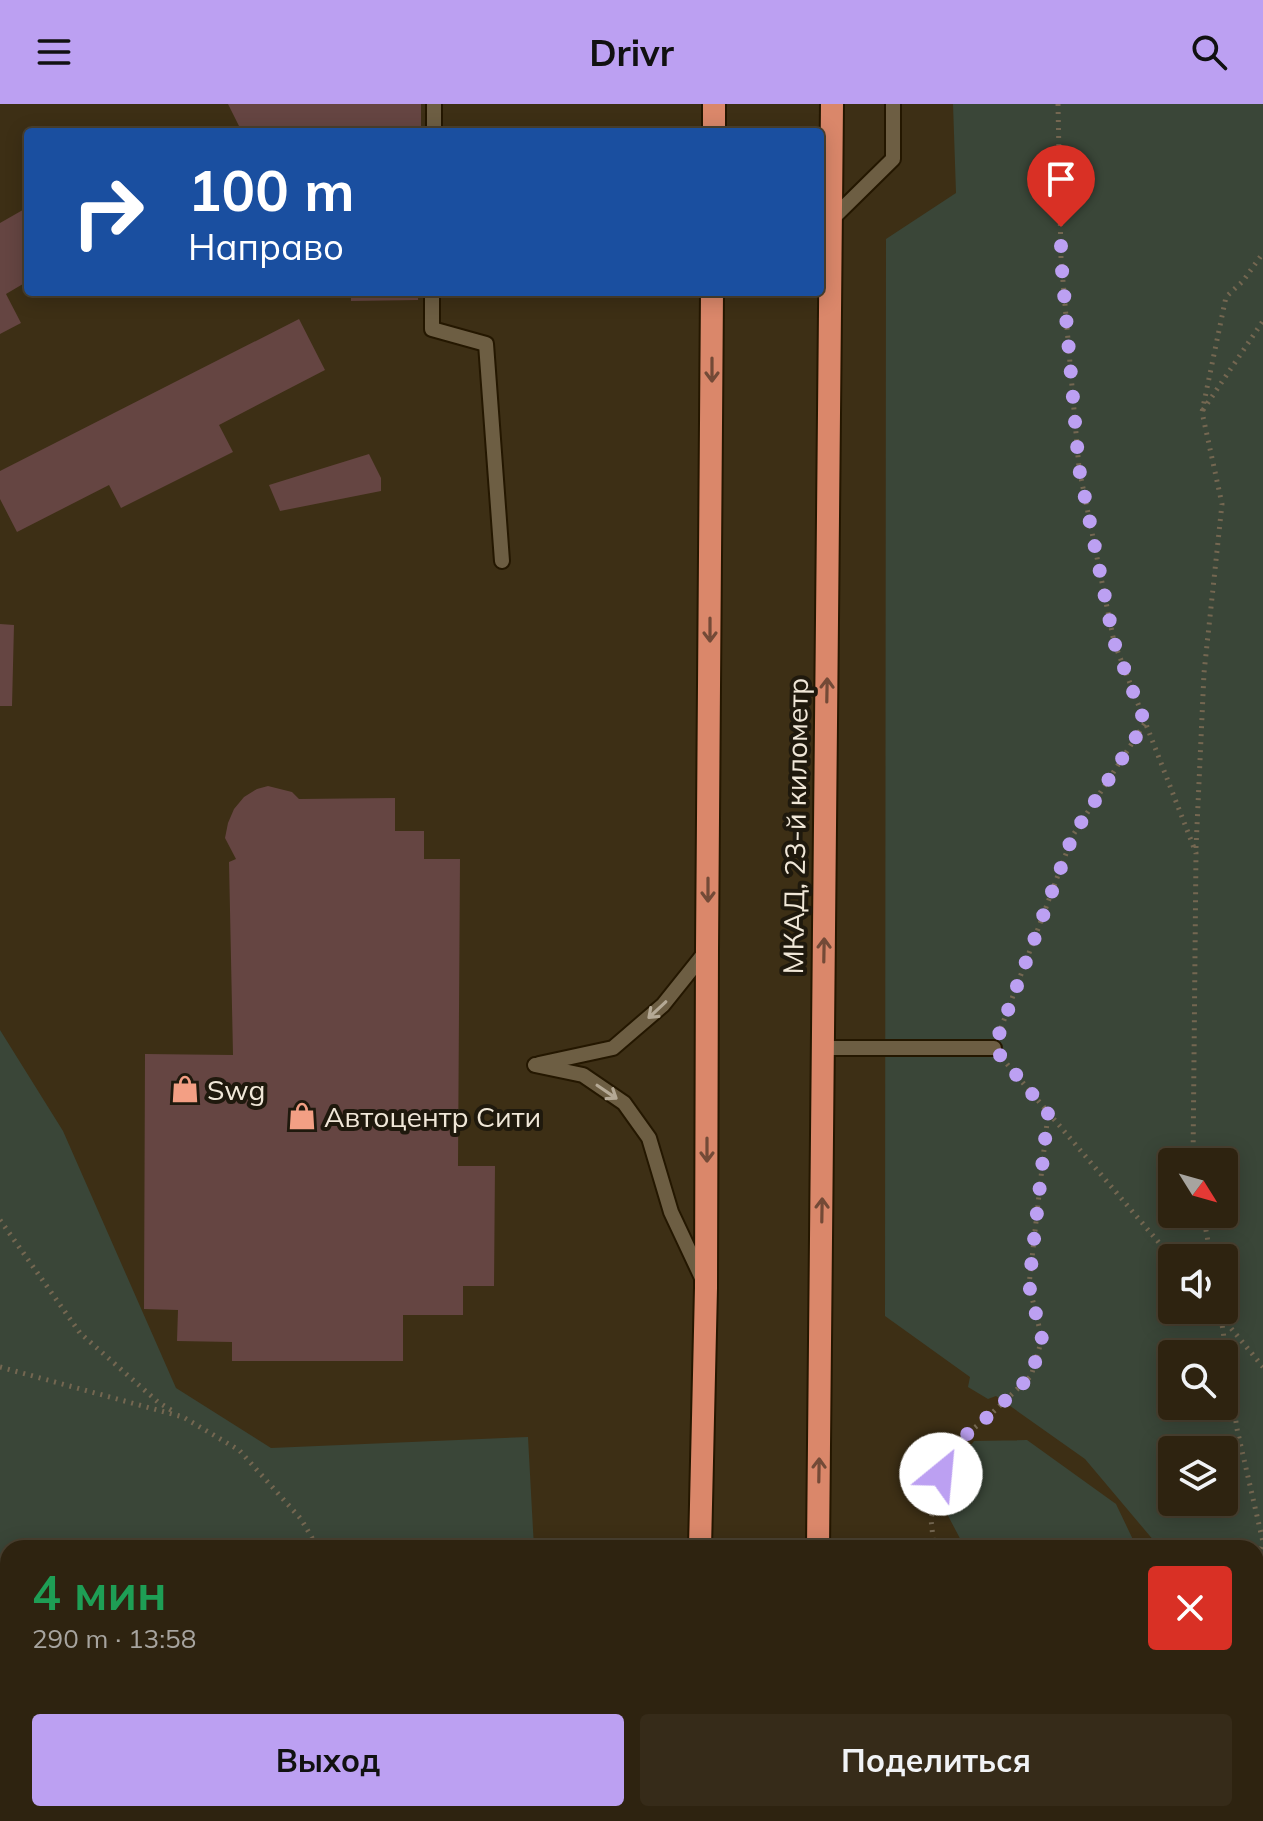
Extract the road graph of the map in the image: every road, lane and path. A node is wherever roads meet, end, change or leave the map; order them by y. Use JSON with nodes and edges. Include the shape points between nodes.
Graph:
{"nodes":[{"id":1,"x":434,"y":104,"type":"edge"},
{"id":2,"x":714,"y":104,"type":"edge"},
{"id":3,"x":832,"y":104,"type":"edge"},
{"id":4,"x":893,"y":104,"type":"edge"},
{"id":5,"x":1058,"y":104,"type":"edge"},
{"id":6,"x":434,"y":128,"type":"edge"},
{"id":7,"x":714,"y":128,"type":"edge"},
{"id":8,"x":831,"y":220,"type":"junction"},
{"id":9,"x":1263,"y":253,"type":"edge"},
{"id":10,"x":432,"y":296,"type":"edge"},
{"id":11,"x":712,"y":296,"type":"edge"},
{"id":12,"x":1263,"y":321,"type":"edge"},
{"id":13,"x":1202,"y":412,"type":"junction"},
{"id":14,"x":502,"y":561,"type":"dead end"},
{"id":15,"x":1145,"y":723,"type":"junction"},
{"id":16,"x":1196,"y":853,"type":"junction"},
{"id":17,"x":707,"y":950,"type":"junction"},
{"id":18,"x":823,"y":1048,"type":"junction"},
{"id":19,"x":994,"y":1048,"type":"junction"},
{"id":20,"x":1048,"y":1113,"type":"junction"},
{"id":21,"x":1193,"y":1148,"type":"edge"},
{"id":22,"x":0,"y":1220,"type":"edge"},
{"id":23,"x":1160,"y":1244,"type":"edge"},
{"id":24,"x":706,"y":1288,"type":"junction"},
{"id":25,"x":1221,"y":1324,"type":"edge"},
{"id":26,"x":1229,"y":1324,"type":"edge"},
{"id":27,"x":0,"y":1367,"type":"edge"},
{"id":28,"x":1263,"y":1367,"type":"edge"},
{"id":29,"x":183,"y":1417,"type":"junction"},
{"id":30,"x":313,"y":1540,"type":"edge"},
{"id":31,"x":700,"y":1540,"type":"edge"},
{"id":32,"x":818,"y":1540,"type":"edge"},
{"id":33,"x":933,"y":1540,"type":"edge"},
{"id":34,"x":1262,"y":1540,"type":"edge"}],
"edges":[{"from":1,"to":6,"type":"lane"},
{"from":2,"to":7,"type":"highway"},
{"from":3,"to":8,"type":"highway","name":"МКАД, 23-й километр"},
{"from":4,"to":8,"type":"lane","via":[[893,159]]},
{"from":5,"to":15,"type":"path","via":[[1061,258],[1079,468],[1114,642]]},
{"from":18,"to":8,"type":"highway","name":"МКАД, 23-й километр","one_way":true},
{"from":9,"to":13,"type":"path","via":[[1226,297]]},
{"from":10,"to":14,"type":"lane","via":[[432,329],[486,344]]},
{"from":11,"to":17,"type":"highway","one_way":true},
{"from":12,"to":13,"type":"path"},
{"from":13,"to":16,"type":"path","via":[[1222,504],[1204,673]]},
{"from":15,"to":16,"type":"path"},
{"from":15,"to":19,"type":"path","via":[[1073,835]]},
{"from":16,"to":21,"type":"path"},
{"from":17,"to":24,"type":"highway","one_way":true},
{"from":17,"to":24,"type":"lane","one_way":true,"via":[[663,1005],[613,1048],[535,1065],[583,1075],[624,1103],[649,1138],[671,1212]]},
{"from":18,"to":19,"type":"lane"},
{"from":32,"to":18,"type":"highway","name":"МКАД, 23-й километр","one_way":true},
{"from":19,"to":20,"type":"path"},
{"from":20,"to":23,"type":"path"},
{"from":20,"to":33,"type":"path","via":[[1029,1285],[1042,1339],[1031,1376],[946,1452],[931,1519]]},
{"from":22,"to":29,"type":"path","via":[[80,1333],[158,1402]]},
{"from":24,"to":31,"type":"highway"},
{"from":25,"to":34,"type":"path"},
{"from":26,"to":28,"type":"path"},
{"from":27,"to":29,"type":"path"},
{"from":29,"to":30,"type":"path","via":[[239,1450]]}]}
